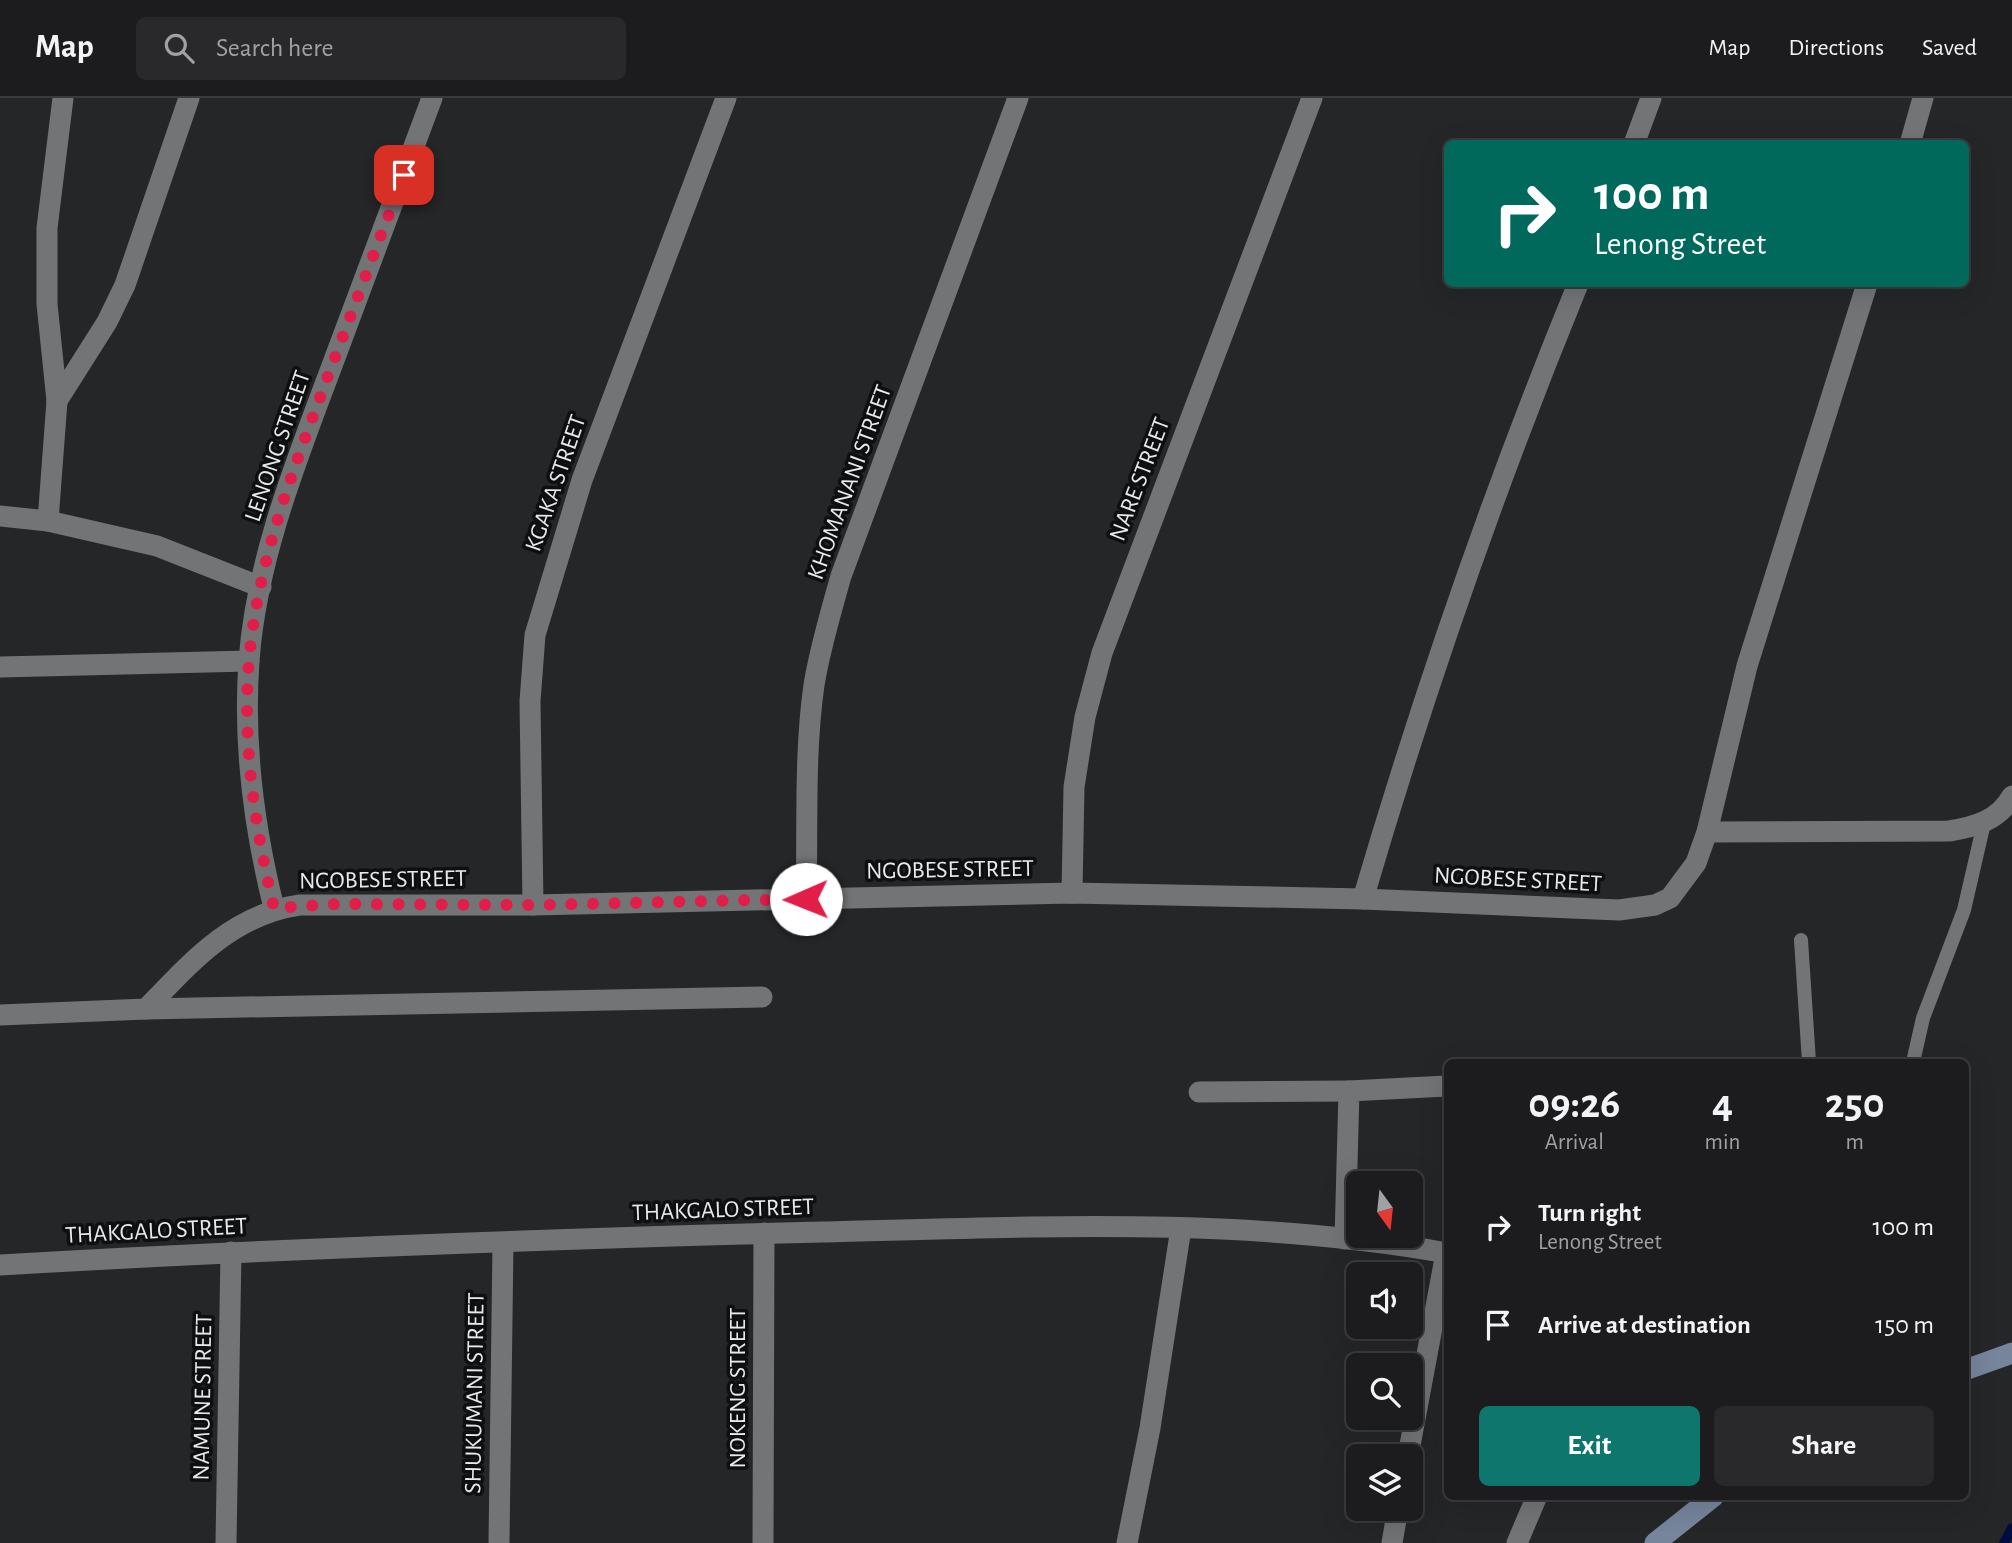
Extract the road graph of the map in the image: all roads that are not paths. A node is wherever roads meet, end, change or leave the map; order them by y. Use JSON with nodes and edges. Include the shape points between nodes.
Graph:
{"nodes":[{"id":1,"x":63,"y":98,"type":"edge"},
{"id":2,"x":189,"y":98,"type":"edge"},
{"id":3,"x":432,"y":98,"type":"edge"},
{"id":4,"x":726,"y":98,"type":"edge"},
{"id":5,"x":1018,"y":98,"type":"edge"},
{"id":6,"x":1312,"y":98,"type":"edge"},
{"id":7,"x":1651,"y":98,"type":"edge"},
{"id":8,"x":1923,"y":98,"type":"edge"},
{"id":9,"x":1635,"y":140,"type":"edge"},
{"id":10,"x":1911,"y":140,"type":"edge"},
{"id":11,"x":1577,"y":287,"type":"edge"},
{"id":12,"x":1866,"y":287,"type":"edge"},
{"id":13,"x":57,"y":401,"type":"junction"},
{"id":14,"x":0,"y":516,"type":"edge"},
{"id":15,"x":48,"y":521,"type":"junction"},
{"id":16,"x":261,"y":587,"type":"junction"},
{"id":17,"x":249,"y":661,"type":"junction"},
{"id":18,"x":0,"y":667,"type":"edge"},
{"id":19,"x":2012,"y":796,"type":"edge"},
{"id":20,"x":1984,"y":822,"type":"junction"},
{"id":21,"x":1707,"y":832,"type":"junction"},
{"id":22,"x":1072,"y":893,"type":"junction"},
{"id":23,"x":1363,"y":898,"type":"junction"},
{"id":24,"x":806,"y":899,"type":"junction"},
{"id":25,"x":533,"y":905,"type":"junction"},
{"id":26,"x":274,"y":908,"type":"junction"},
{"id":27,"x":1801,"y":940,"type":"dead end"},
{"id":28,"x":762,"y":997,"type":"dead end"},
{"id":29,"x":146,"y":1009,"type":"junction"},
{"id":30,"x":0,"y":1015,"type":"edge"},
{"id":31,"x":1810,"y":1059,"type":"edge"},
{"id":32,"x":1914,"y":1059,"type":"edge"},
{"id":33,"x":1444,"y":1086,"type":"edge"},
{"id":34,"x":1349,"y":1091,"type":"junction"},
{"id":35,"x":1199,"y":1092,"type":"dead end"},
{"id":36,"x":1181,"y":1228,"type":"junction"},
{"id":37,"x":764,"y":1233,"type":"junction"},
{"id":38,"x":1345,"y":1239,"type":"junction"},
{"id":39,"x":503,"y":1244,"type":"junction"},
{"id":40,"x":231,"y":1252,"type":"junction"},
{"id":41,"x":1444,"y":1253,"type":"edge"},
{"id":42,"x":0,"y":1265,"type":"edge"},
{"id":43,"x":1444,"y":1269,"type":"edge"},
{"id":44,"x":2012,"y":1353,"type":"edge"},
{"id":45,"x":1969,"y":1369,"type":"edge"},
{"id":46,"x":1410,"y":1444,"type":"edge"},
{"id":47,"x":1534,"y":1500,"type":"edge"},
{"id":48,"x":1709,"y":1500,"type":"edge"},
{"id":49,"x":1396,"y":1521,"type":"edge"},
{"id":50,"x":226,"y":1543,"type":"edge"},
{"id":51,"x":499,"y":1543,"type":"edge"},
{"id":52,"x":763,"y":1543,"type":"edge"},
{"id":53,"x":1127,"y":1543,"type":"edge"},
{"id":54,"x":1392,"y":1543,"type":"edge"},
{"id":55,"x":1517,"y":1543,"type":"edge"},
{"id":56,"x":1654,"y":1543,"type":"edge"}],
"edges":[{"from":1,"to":13,"type":"street","via":[[46,256]]},
{"from":2,"to":13,"type":"street","via":[[125,285]]},
{"from":3,"to":16,"type":"street","name":"LENONG STREET","via":[[279,512]]},
{"from":4,"to":25,"type":"street","name":"KGAKA STREET","via":[[583,480],[536,635],[530,701]]},
{"from":5,"to":24,"type":"street","name":"KHOMANANI STREET","via":[[841,576],[829,621],[814,684],[809,744]]},
{"from":6,"to":22,"type":"street","name":"NARE STREET","via":[[1102,653],[1085,717],[1074,787]]},
{"from":7,"to":9,"type":"street"},
{"from":8,"to":10,"type":"street"},
{"from":11,"to":23,"type":"street","via":[[1435,671]]},
{"from":12,"to":21,"type":"street","name":"NGOBESE STREET","via":[[1747,666]]},
{"from":13,"to":15,"type":"street"},
{"from":14,"to":15,"type":"street"},
{"from":15,"to":16,"type":"street","via":[[157,546]]},
{"from":16,"to":17,"type":"street","name":"LENONG STREET"},
{"from":17,"to":18,"type":"street"},
{"from":17,"to":26,"type":"street","name":"LENONG STREET","via":[[249,762]]},
{"from":19,"to":20,"type":"street","via":[[1997,815]]},
{"from":20,"to":21,"type":"street","via":[[1930,832]]},
{"from":20,"to":32,"type":"lane","via":[[1964,910],[1923,1018]]},
{"from":21,"to":23,"type":"street","name":"NGOBESE STREET","via":[[1684,883],[1670,898],[1639,909]]},
{"from":22,"to":23,"type":"street","name":"NGOBESE STREET"},
{"from":22,"to":24,"type":"street","name":"NGOBESE STREET"},
{"from":24,"to":25,"type":"street","name":"NGOBESE STREET"},
{"from":25,"to":26,"type":"street","name":"NGOBESE STREET"},
{"from":26,"to":29,"type":"street","name":"NGOBESE STREET","via":[[211,944]]},
{"from":27,"to":31,"type":"lane"},
{"from":28,"to":29,"type":"street"},
{"from":29,"to":30,"type":"street"},
{"from":33,"to":34,"type":"street"},
{"from":34,"to":35,"type":"street"},
{"from":34,"to":38,"type":"street"},
{"from":36,"to":37,"type":"street","name":"THAKGALO STREET"},
{"from":36,"to":38,"type":"street","name":"THAKGALO STREET"},
{"from":36,"to":53,"type":"street"},
{"from":37,"to":39,"type":"street","name":"THAKGALO STREET"},
{"from":37,"to":52,"type":"street","name":"NOKENG STREET"},
{"from":38,"to":41,"type":"street","name":"THAKGALO STREET"},
{"from":39,"to":40,"type":"street","name":"THAKGALO STREET"},
{"from":39,"to":51,"type":"street","name":"SHUKUMANI STREET"},
{"from":40,"to":42,"type":"street","name":"THAKGALO STREET"},
{"from":40,"to":50,"type":"street","name":"NAMUNE STREET"},
{"from":43,"to":46,"type":"street"},
{"from":44,"to":45,"type":"street"},
{"from":47,"to":55,"type":"street"},
{"from":48,"to":56,"type":"street"},
{"from":49,"to":54,"type":"street"}]}
